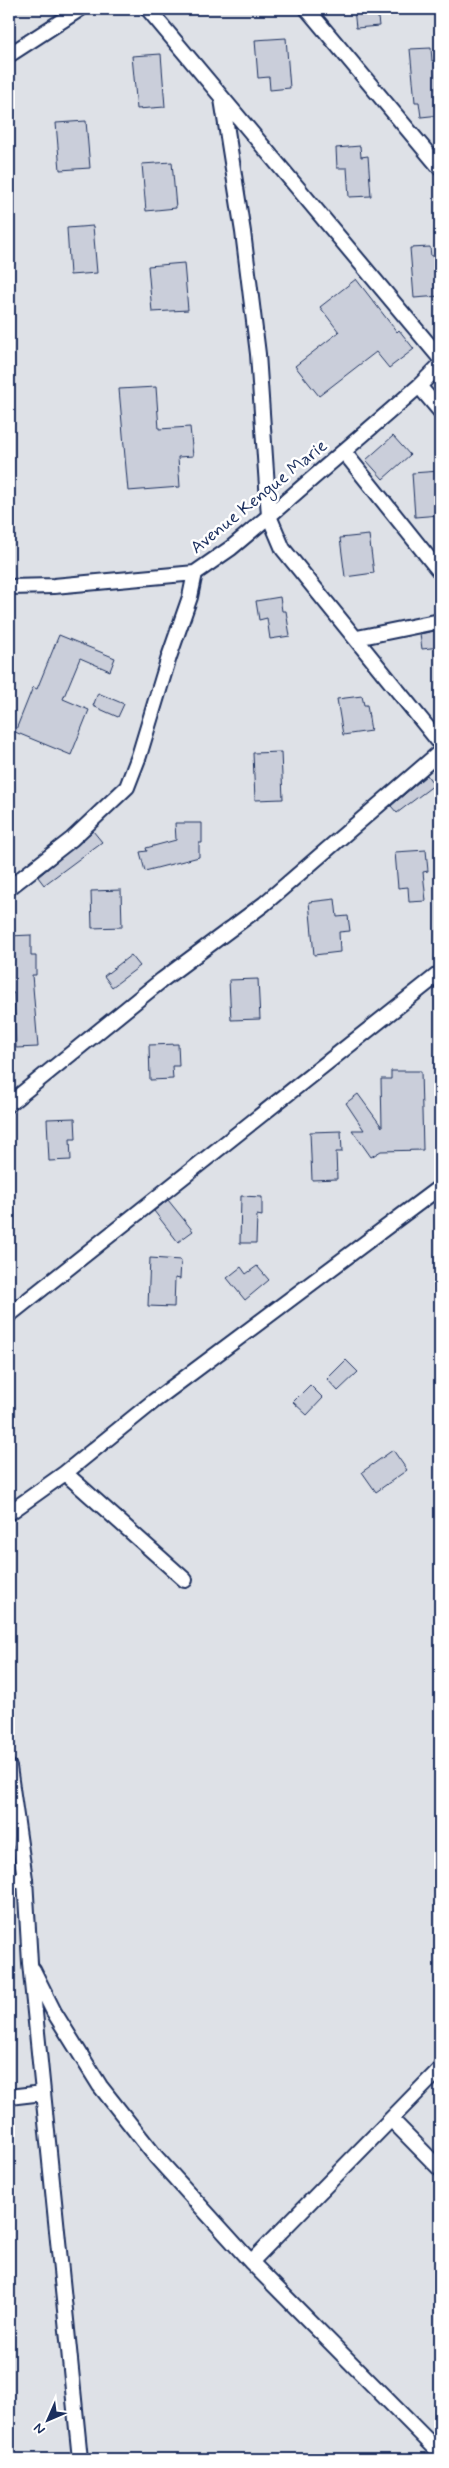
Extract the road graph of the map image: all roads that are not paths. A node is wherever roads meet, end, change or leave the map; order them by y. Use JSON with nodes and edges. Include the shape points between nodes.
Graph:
{"nodes":[{"id":1,"x":80,"y":9,"type":"edge"},
{"id":2,"x":148,"y":9,"type":"edge"},
{"id":3,"x":307,"y":9,"type":"edge"},
{"id":4,"x":9,"y":55,"type":"edge"},
{"id":5,"x":222,"y":100,"type":"junction"},
{"id":6,"x":440,"y":168,"type":"edge"},
{"id":7,"x":440,"y":358,"type":"edge"},
{"id":8,"x":440,"y":365,"type":"edge"},
{"id":9,"x":419,"y":386,"type":"junction"},
{"id":10,"x":440,"y":411,"type":"edge"},
{"id":11,"x":344,"y":452,"type":"junction"},
{"id":12,"x":270,"y":516,"type":"junction"},
{"id":13,"x":440,"y":572,"type":"edge"},
{"id":14,"x":195,"y":573,"type":"junction"},
{"id":15,"x":9,"y":588,"type":"edge"},
{"id":16,"x":440,"y":621,"type":"edge"},
{"id":17,"x":357,"y":638,"type":"junction"},
{"id":18,"x":440,"y":743,"type":"edge"},
{"id":19,"x":440,"y":752,"type":"edge"},
{"id":20,"x":9,"y":888,"type":"edge"},
{"id":21,"x":440,"y":973,"type":"edge"},
{"id":22,"x":9,"y":1104,"type":"edge"},
{"id":23,"x":440,"y":1186,"type":"edge"},
{"id":24,"x":9,"y":1315,"type":"edge"},
{"id":25,"x":66,"y":1473,"type":"junction"},
{"id":26,"x":9,"y":1513,"type":"edge"},
{"id":27,"x":185,"y":1580,"type":"dead end"},
{"id":28,"x":9,"y":1767,"type":"edge"},
{"id":29,"x":25,"y":1879,"type":"junction"},
{"id":30,"x":9,"y":1881,"type":"edge"},
{"id":31,"x":30,"y":1963,"type":"junction"},
{"id":32,"x":440,"y":2069,"type":"edge"},
{"id":33,"x":43,"y":2093,"type":"junction"},
{"id":34,"x":9,"y":2097,"type":"edge"},
{"id":35,"x":391,"y":2119,"type":"junction"},
{"id":36,"x":440,"y":2169,"type":"edge"},
{"id":37,"x":251,"y":2262,"type":"junction"},
{"id":38,"x":440,"y":2452,"type":"edge"},
{"id":39,"x":80,"y":2459,"type":"edge"}],
"edges":[{"from":1,"to":4,"type":"street"},
{"from":2,"to":5,"type":"street"},
{"from":3,"to":6,"type":"street"},
{"from":5,"to":7,"type":"street"},
{"from":5,"to":12,"type":"street","via":[[258,354]]},
{"from":8,"to":9,"type":"street","name":"Avenue Kengue Marie"},
{"from":9,"to":10,"type":"street"},
{"from":9,"to":11,"type":"street","name":"Avenue Kengue Marie"},
{"from":11,"to":12,"type":"street","name":"Avenue Kengue Marie"},
{"from":11,"to":13,"type":"street"},
{"from":12,"to":14,"type":"street","name":"Avenue Kengue Marie"},
{"from":12,"to":17,"type":"street","via":[[283,549]]},
{"from":14,"to":15,"type":"street","name":"Avenue Kengue Marie"},
{"from":14,"to":20,"type":"street","via":[[190,597],[127,787],[72,839]]},
{"from":16,"to":17,"type":"street"},
{"from":17,"to":18,"type":"street"},
{"from":19,"to":22,"type":"street","via":[[264,904],[162,980]]},
{"from":21,"to":24,"type":"street"},
{"from":23,"to":25,"type":"street","via":[[154,1401]]},
{"from":25,"to":26,"type":"street"},
{"from":25,"to":27,"type":"street"},
{"from":28,"to":29,"type":"street"},
{"from":29,"to":30,"type":"street"},
{"from":29,"to":31,"type":"street"},
{"from":31,"to":33,"type":"street"},
{"from":31,"to":37,"type":"street","via":[[54,2012],[100,2086],[156,2157]]},
{"from":32,"to":35,"type":"street"},
{"from":33,"to":34,"type":"street"},
{"from":33,"to":39,"type":"street"},
{"from":35,"to":36,"type":"street"},
{"from":35,"to":37,"type":"street"},
{"from":37,"to":38,"type":"street"}]}
